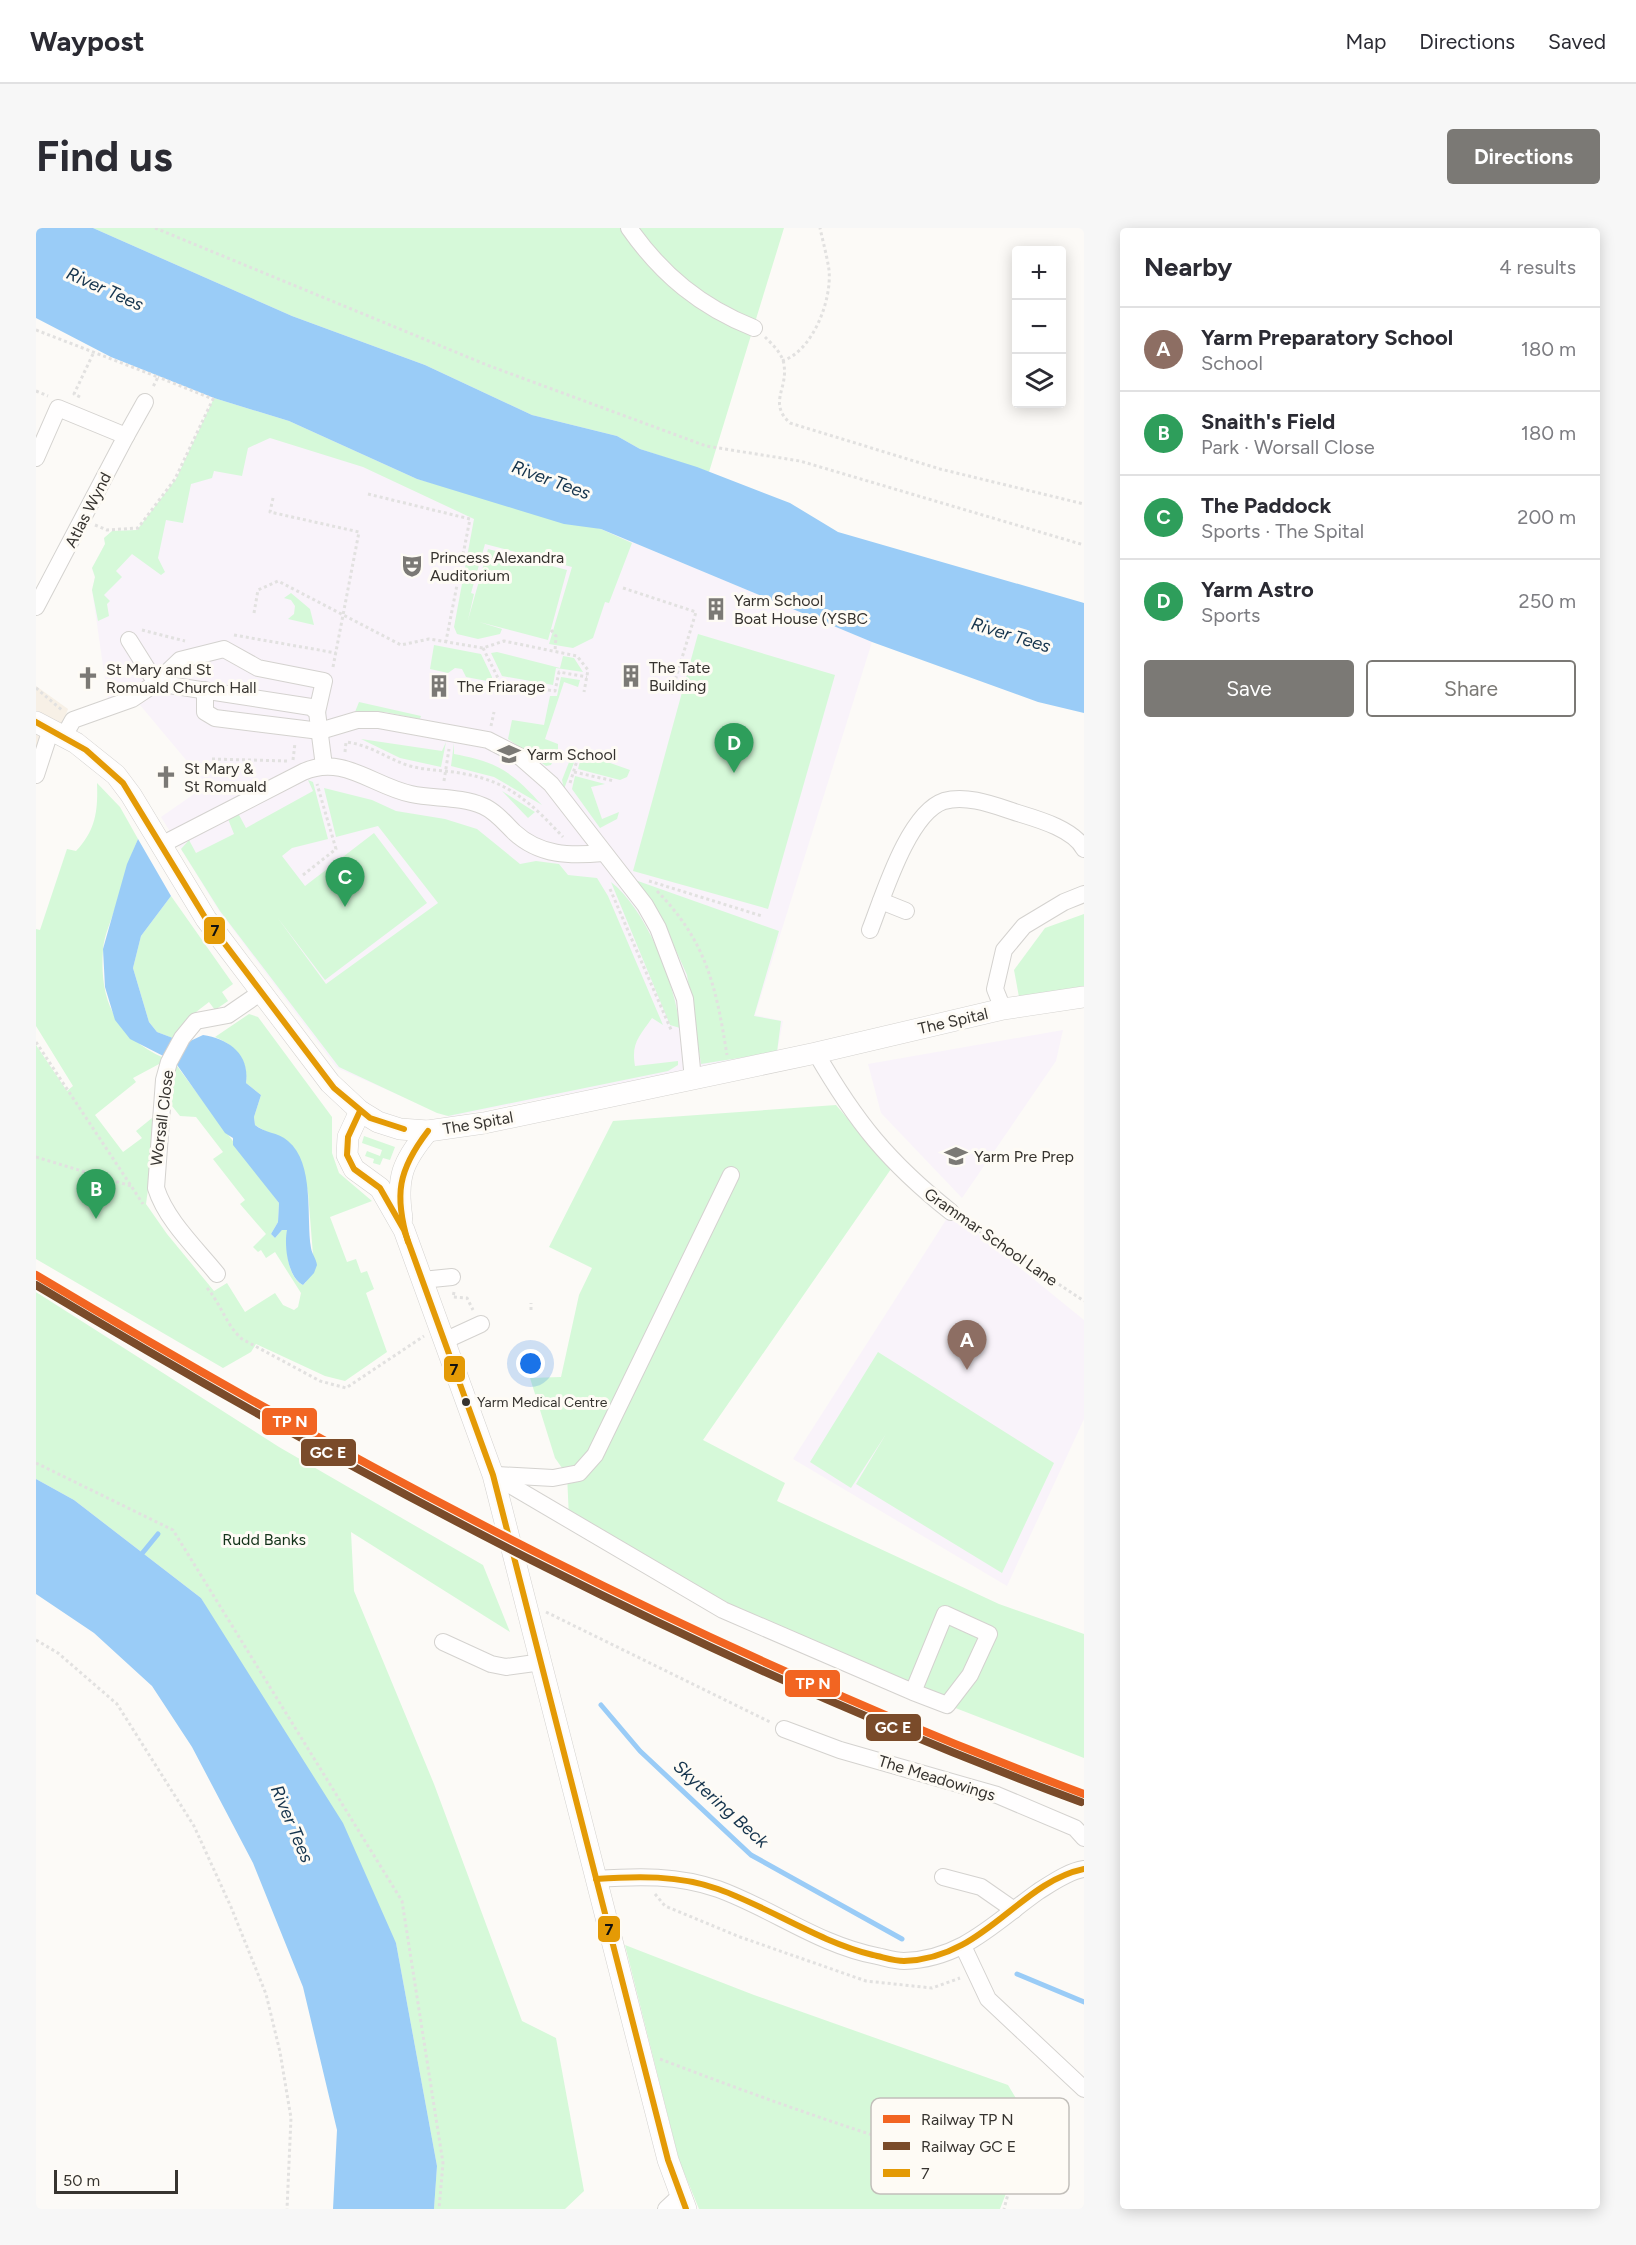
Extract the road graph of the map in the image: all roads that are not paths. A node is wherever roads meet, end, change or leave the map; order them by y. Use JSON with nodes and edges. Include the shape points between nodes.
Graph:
{"nodes":[{"id":1,"x":629,"y":228,"type":"edge"},
{"id":2,"x":754,"y":328,"type":"road end"},
{"id":3,"x":145,"y":402,"type":"road end"},
{"id":4,"x":126,"y":436,"type":"junction"},
{"id":5,"x":36,"y":458,"type":"edge"},
{"id":6,"x":40,"y":585,"type":"edge"},
{"id":7,"x":36,"y":607,"type":"edge"},
{"id":8,"x":129,"y":640,"type":"dead end"},
{"id":9,"x":156,"y":684,"type":"junction"},
{"id":10,"x":205,"y":690,"type":"junction"},
{"id":11,"x":317,"y":712,"type":"junction"},
{"id":12,"x":56,"y":727,"type":"edge"},
{"id":13,"x":314,"y":730,"type":"junction"},
{"id":14,"x":318,"y":767,"type":"junction"},
{"id":15,"x":36,"y":775,"type":"edge"},
{"id":16,"x":161,"y":845,"type":"junction"},
{"id":17,"x":1084,"y":849,"type":"edge"},
{"id":18,"x":603,"y":853,"type":"junction"},
{"id":19,"x":1084,"y":894,"type":"edge"},
{"id":20,"x":881,"y":901,"type":"junction"},
{"id":21,"x":906,"y":911,"type":"dead end"},
{"id":22,"x":870,"y":930,"type":"dead end"},
{"id":23,"x":260,"y":993,"type":"junction"},
{"id":24,"x":1084,"y":997,"type":"edge"},
{"id":25,"x":1003,"y":1009,"type":"junction"},
{"id":26,"x":816,"y":1053,"type":"junction"},
{"id":27,"x":693,"y":1079,"type":"junction"},
{"id":28,"x":360,"y":1111,"type":"junction"},
{"id":29,"x":428,"y":1131,"type":"junction"},
{"id":30,"x":731,"y":1175,"type":"dead end"},
{"id":31,"x":951,"y":1212,"type":"road end"},
{"id":32,"x":404,"y":1230,"type":"junction"},
{"id":33,"x":217,"y":1274,"type":"dead end"},
{"id":34,"x":452,"y":1277,"type":"dead end"},
{"id":35,"x":422,"y":1280,"type":"junction"},
{"id":36,"x":478,"y":1319,"type":"road end"},
{"id":37,"x":444,"y":1341,"type":"junction"},
{"id":38,"x":493,"y":1475,"type":"junction"},
{"id":39,"x":443,"y":1642,"type":"dead end"},
{"id":40,"x":542,"y":1662,"type":"junction"},
{"id":41,"x":913,"y":1692,"type":"junction"},
{"id":42,"x":784,"y":1729,"type":"road end"},
{"id":43,"x":1084,"y":1838,"type":"edge"},
{"id":44,"x":1084,"y":1869,"type":"edge"},
{"id":45,"x":943,"y":1877,"type":"dead end"},
{"id":46,"x":596,"y":1880,"type":"junction"},
{"id":47,"x":1014,"y":1910,"type":"junction"},
{"id":48,"x":963,"y":1946,"type":"junction"},
{"id":49,"x":1084,"y":2089,"type":"edge"},
{"id":50,"x":678,"y":2204,"type":"edge"}],
"edges":[{"from":1,"to":2,"type":"street","via":[[677,284],[727,317]]},
{"from":3,"to":4,"type":"street","name":"Atlas Wynd"},
{"from":4,"to":5,"type":"street","via":[[58,408]]},
{"from":4,"to":6,"type":"street","name":"Atlas Wynd","via":[[83,519]]},
{"from":6,"to":7,"type":"street","name":"Atlas Wynd"},
{"from":8,"to":9,"type":"street"},
{"from":9,"to":10,"type":"street"},
{"from":9,"to":11,"type":"street","via":[[180,660],[224,649],[258,668],[324,681]]},
{"from":9,"to":12,"type":"street","via":[[132,699]]},
{"from":10,"to":11,"type":"street","via":[[302,704]]},
{"from":10,"to":13,"type":"street","via":[[209,716]]},
{"from":11,"to":13,"type":"street"},
{"from":12,"to":15,"type":"street"},
{"from":12,"to":16,"type":"main road","name":"The Spital","via":[[116,774]]},
{"from":13,"to":14,"type":"street"},
{"from":13,"to":18,"type":"street","via":[[367,719],[501,745],[551,784]]},
{"from":14,"to":16,"type":"street"},
{"from":14,"to":18,"type":"street","via":[[343,768],[409,794],[483,806],[535,848],[567,854]]},
{"from":16,"to":23,"type":"main road","name":"The Spital","via":[[195,903]]},
{"from":17,"to":20,"type":"street","via":[[1080,841],[1042,821],[980,801],[945,801],[927,811],[904,847]]},
{"from":18,"to":27,"type":"street","via":[[651,915],[678,976],[691,1038]]},
{"from":19,"to":25,"type":"street","via":[[1024,926],[1004,950],[994,989]]},
{"from":20,"to":21,"type":"street"},
{"from":20,"to":22,"type":"street"},
{"from":23,"to":28,"type":"main road","name":"The Spital","via":[[334,1088]]},
{"from":23,"to":33,"type":"street","name":"Worsall Close","via":[[225,1016],[200,1019],[182,1038],[164,1080],[156,1188],[179,1228]]},
{"from":24,"to":25,"type":"main road","name":"The Spital"},
{"from":25,"to":26,"type":"main road","name":"The Spital"},
{"from":26,"to":27,"type":"main road","name":"The Spital"},
{"from":26,"to":31,"type":"street","name":"Grammar School Lane","via":[[846,1104],[878,1146],[914,1183]]},
{"from":27,"to":29,"type":"main road","name":"The Spital"},
{"from":28,"to":29,"type":"main road","name":"The Spital","via":[[392,1126]]},
{"from":28,"to":32,"type":"main road","via":[[348,1137],[349,1160],[381,1188]]},
{"from":29,"to":32,"type":"main road","via":[[408,1157],[399,1180]]},
{"from":30,"to":38,"type":"street","via":[[595,1455],[579,1473],[554,1478]]},
{"from":32,"to":35,"type":"main road"},
{"from":34,"to":35,"type":"street"},
{"from":35,"to":37,"type":"main road"},
{"from":36,"to":37,"type":"street"},
{"from":37,"to":38,"type":"main road"},
{"from":38,"to":40,"type":"main road"},
{"from":38,"to":41,"type":"street","via":[[723,1610]]},
{"from":39,"to":40,"type":"street","via":[[491,1664],[506,1667]]},
{"from":40,"to":46,"type":"main road"},
{"from":41,"to":41,"type":"street","via":[[945,1614],[989,1634],[970,1675],[947,1705]]},
{"from":42,"to":43,"type":"street","name":"The Meadowings","via":[[840,1750],[997,1795],[1075,1828]]},
{"from":44,"to":47,"type":"street","via":[[1053,1882]]},
{"from":45,"to":47,"type":"street","via":[[981,1887]]},
{"from":46,"to":48,"type":"street","via":[[677,1877],[719,1890],[808,1934],[860,1953],[903,1961],[948,1954]]},
{"from":46,"to":50,"type":"main road"},
{"from":47,"to":48,"type":"street"},
{"from":48,"to":49,"type":"street","via":[[988,1999]]}]}
